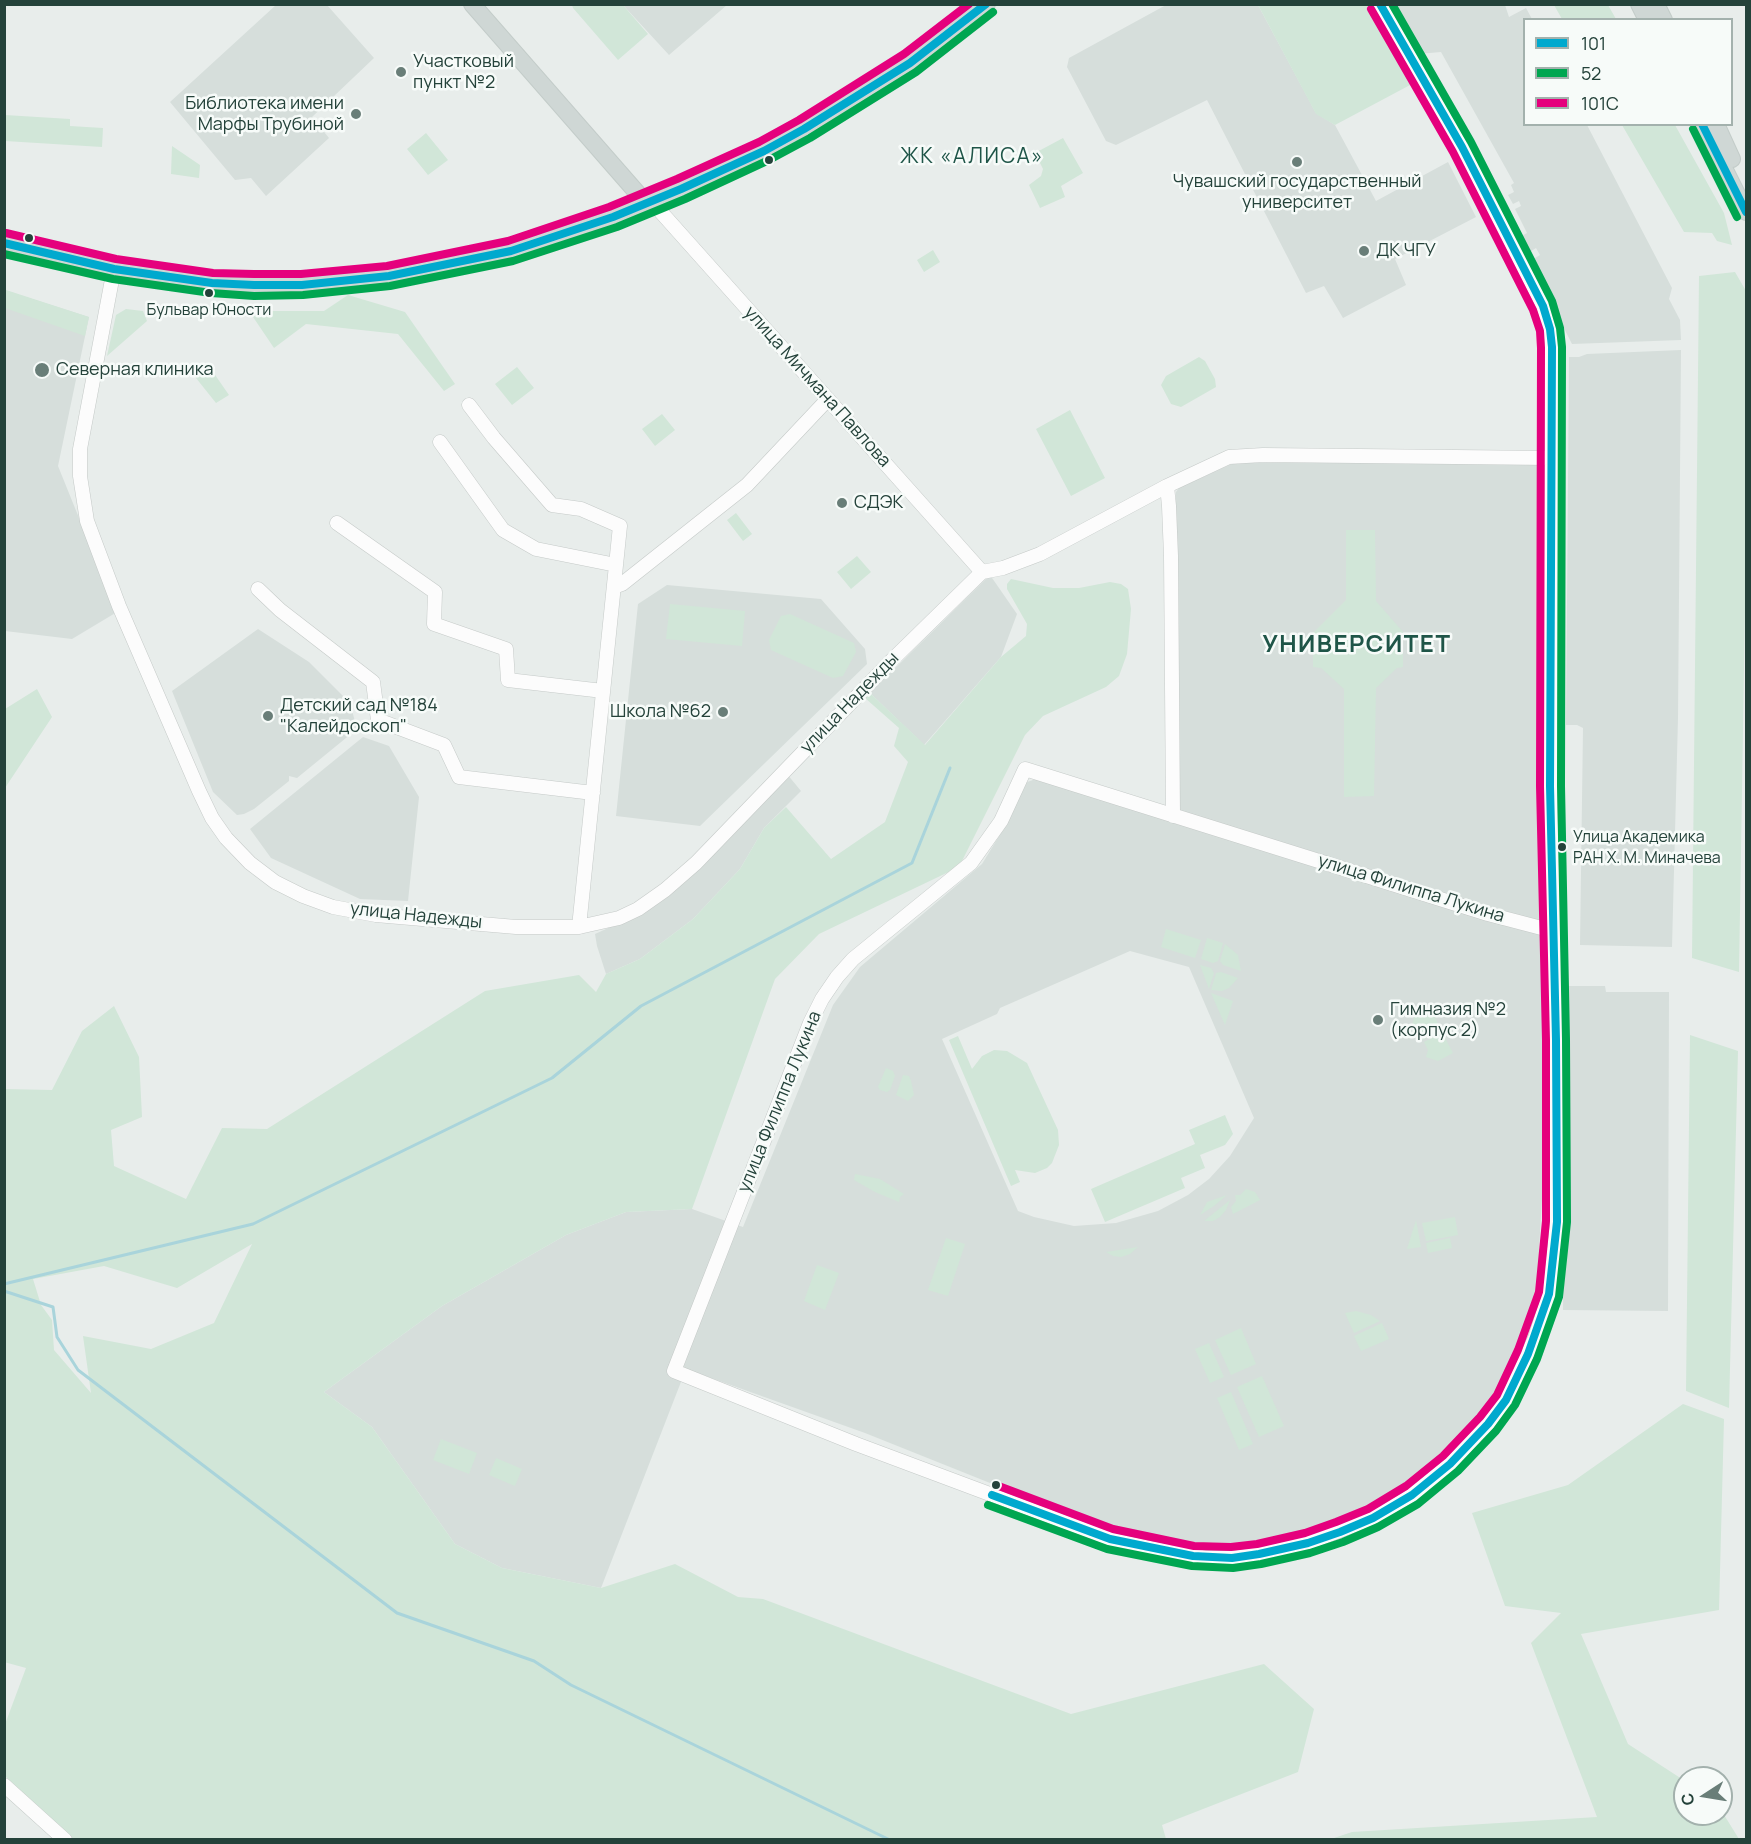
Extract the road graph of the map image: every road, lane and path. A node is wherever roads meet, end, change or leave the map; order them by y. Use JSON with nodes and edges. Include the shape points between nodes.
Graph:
{"nodes":[{"id":1,"x":472,"y":4,"type":"edge"},
{"id":2,"x":485,"y":4,"type":"edge"},
{"id":3,"x":1380,"y":4,"type":"edge"},
{"id":4,"x":1639,"y":4,"type":"edge"},
{"id":5,"x":1656,"y":4,"type":"edge"},
{"id":6,"x":980,"y":5,"type":"edge"},
{"id":7,"x":1646,"y":18,"type":"edge"},
{"id":8,"x":1663,"y":18,"type":"edge"},
{"id":9,"x":500,"y":29,"type":"junction"},
{"id":10,"x":1703,"y":126,"type":"edge"},
{"id":11,"x":1717,"y":126,"type":"edge"},
{"id":12,"x":1746,"y":189,"type":"edge"},
{"id":13,"x":647,"y":196,"type":"junction"},
{"id":14,"x":1746,"y":212,"type":"edge"},
{"id":15,"x":4,"y":233,"type":"edge"},
{"id":16,"x":4,"y":243,"type":"edge"},
{"id":17,"x":115,"y":264,"type":"junction"},
{"id":18,"x":828,"y":399,"type":"junction"},
{"id":19,"x":469,"y":405,"type":"dead end"},
{"id":20,"x":440,"y":442,"type":"dead end"},
{"id":21,"x":1550,"y":458,"type":"junction"},
{"id":22,"x":1167,"y":486,"type":"junction"},
{"id":23,"x":337,"y":523,"type":"dead end"},
{"id":24,"x":616,"y":565,"type":"junction"},
{"id":25,"x":982,"y":572,"type":"junction"},
{"id":26,"x":614,"y":587,"type":"junction"},
{"id":27,"x":258,"y":589,"type":"dead end"},
{"id":28,"x":603,"y":690,"type":"junction"},
{"id":29,"x":593,"y":793,"type":"junction"},
{"id":30,"x":1173,"y":816,"type":"junction"},
{"id":31,"x":579,"y":927,"type":"junction"},
{"id":32,"x":1552,"y":931,"type":"junction"},
{"id":33,"x":4,"y":1785,"type":"edge"},
{"id":34,"x":65,"y":1839,"type":"edge"}],
"edges":[{"from":1,"to":9,"type":"main road","name":"улица Мичмана Павлова"},
{"from":2,"to":9,"type":"main road","name":"улица Мичмана Павлова"},
{"from":3,"to":21,"type":"street","via":[[1462,147],[1543,306],[1552,347]]},
{"from":4,"to":7,"type":"main road"},
{"from":5,"to":8,"type":"main road"},
{"from":6,"to":13,"type":"main road","via":[[764,150]]},
{"from":9,"to":13,"type":"main road","name":"улица Мичмана Павлова"},
{"from":10,"to":14,"type":"main road"},
{"from":11,"to":12,"type":"main road"},
{"from":13,"to":17,"type":"main road","via":[[595,224],[488,256],[302,285],[212,283]]},
{"from":13,"to":18,"type":"street","name":"улица Мичмана Павлова"},
{"from":15,"to":17,"type":"main road"},
{"from":16,"to":17,"type":"main road"},
{"from":17,"to":31,"type":"street","name":"улица Надежды","via":[[80,448],[83,503],[119,606],[199,791],[221,831],[250,863],[275,882],[333,907],[376,915],[516,927]]},
{"from":18,"to":25,"type":"street","name":"улица Мичмана Павлова"},
{"from":18,"to":26,"type":"street","via":[[747,485]]},
{"from":19,"to":24,"type":"street","via":[[552,505],[581,509],[620,526]]},
{"from":20,"to":24,"type":"street","via":[[503,530],[536,549]]},
{"from":21,"to":22,"type":"street","via":[[1240,455]]},
{"from":21,"to":32,"type":"street"},
{"from":22,"to":25,"type":"street","via":[[1040,554]]},
{"from":22,"to":30,"type":"street"},
{"from":23,"to":28,"type":"street","via":[[435,592],[434,624],[506,649],[508,680]]},
{"from":24,"to":26,"type":"street"},
{"from":25,"to":31,"type":"street","name":"улица Надежды","via":[[696,863],[638,909],[619,918]]},
{"from":26,"to":28,"type":"street"},
{"from":27,"to":29,"type":"street","via":[[373,682],[378,720],[444,745],[459,777]]},
{"from":28,"to":29,"type":"street"},
{"from":29,"to":31,"type":"street"},
{"from":30,"to":32,"type":"street","name":"улица Филиппа Лукина"},
{"from":30,"to":32,"type":"street","name":"улица Филиппа Лукина","via":[[1025,769],[1001,821],[971,863],[853,959],[822,999],[810,1023],[674,1371],[1110,1539],[1155,1550],[1232,1558],[1308,1543],[1373,1518],[1413,1495],[1488,1424],[1506,1400],[1535,1338],[1549,1294],[1557,1222]]},
{"from":33,"to":34,"type":"street"}]}
